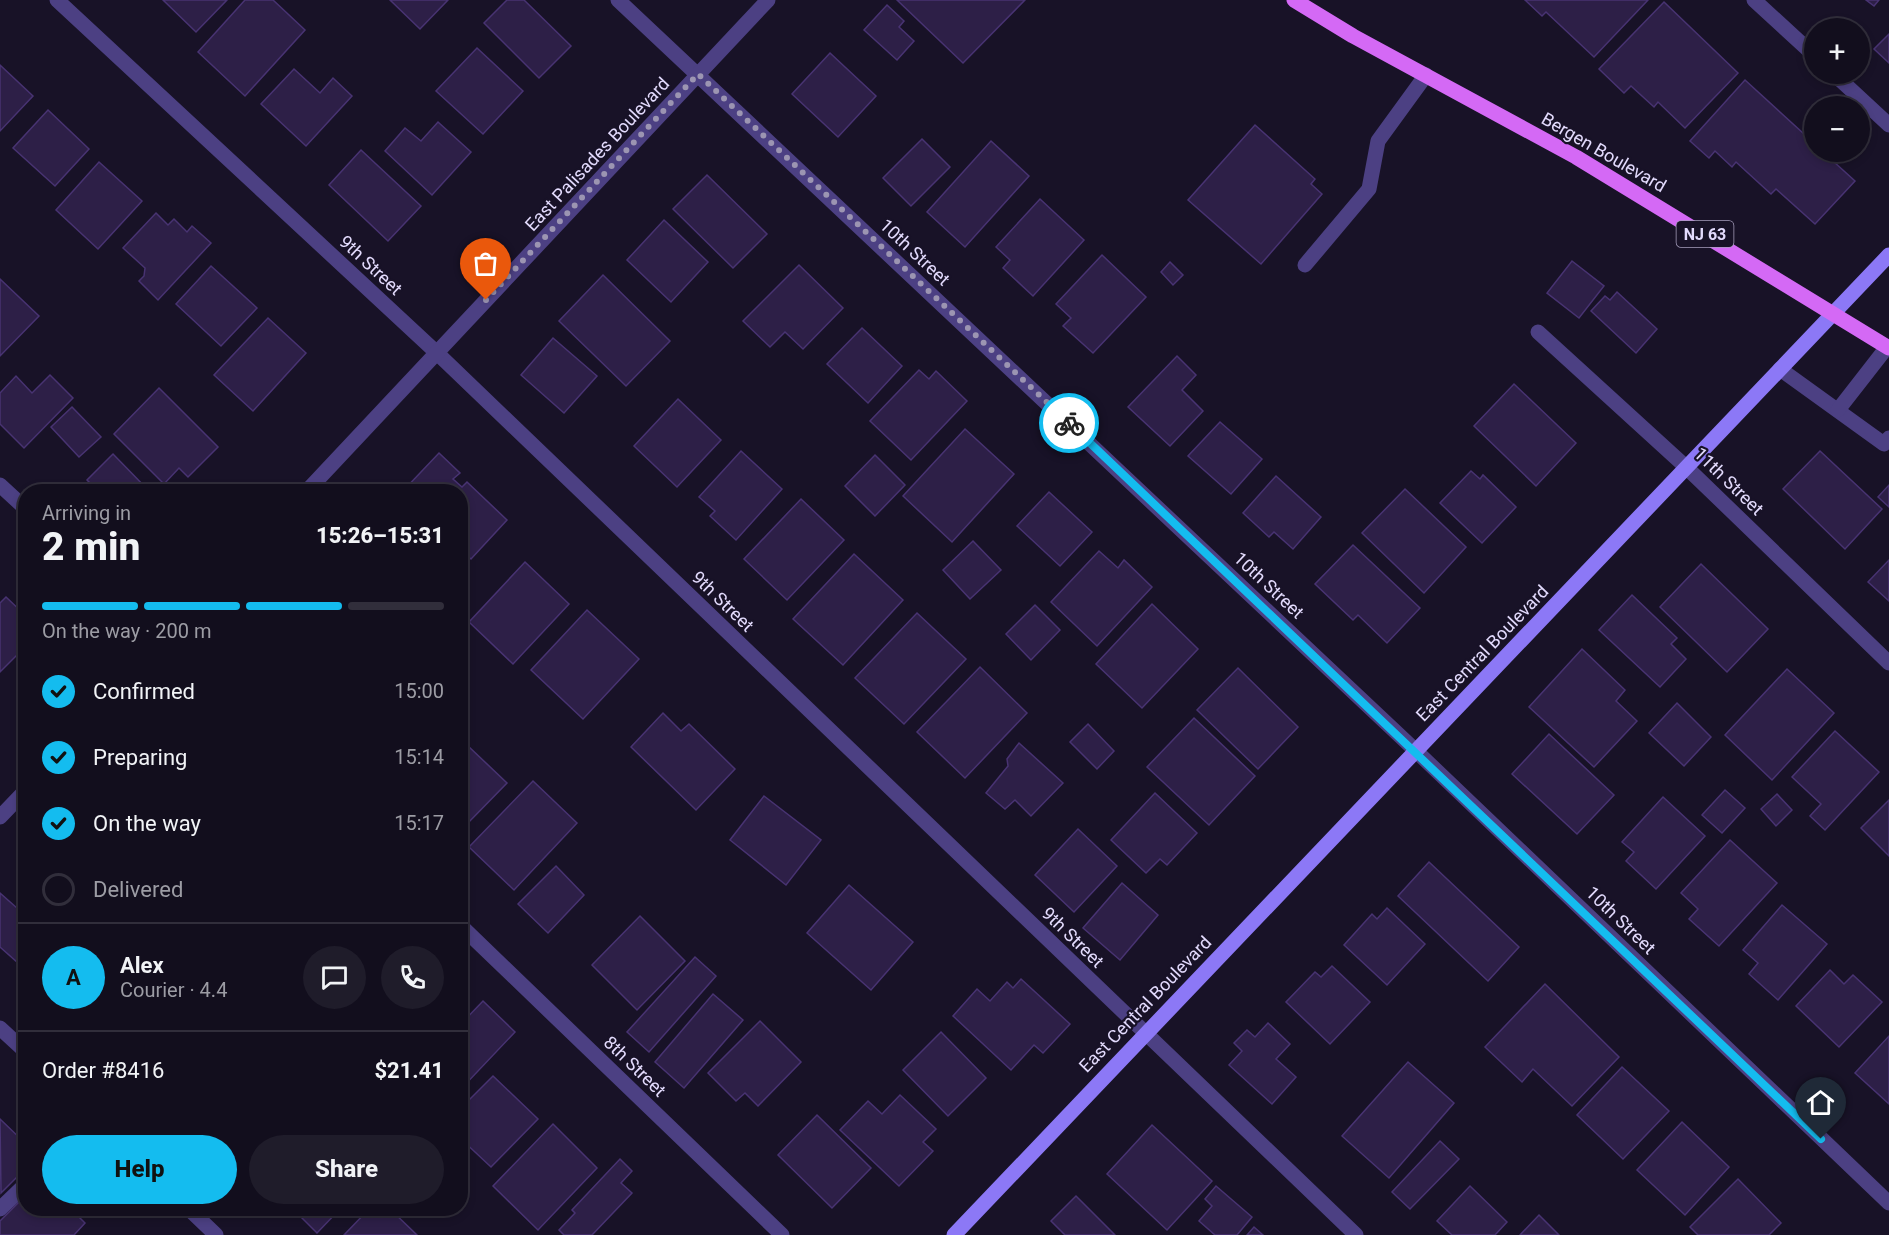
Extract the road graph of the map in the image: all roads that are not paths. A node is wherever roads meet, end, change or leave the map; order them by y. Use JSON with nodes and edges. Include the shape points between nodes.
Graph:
{"nodes":[{"id":1,"x":57,"y":0,"type":"edge"},
{"id":2,"x":618,"y":0,"type":"edge"},
{"id":3,"x":768,"y":0,"type":"edge"},
{"id":4,"x":1294,"y":0,"type":"edge"},
{"id":5,"x":1754,"y":0,"type":"edge"},
{"id":6,"x":1804,"y":46,"type":"edge"},
{"id":7,"x":698,"y":74,"type":"junction"},
{"id":8,"x":1426,"y":75,"type":"junction"},
{"id":9,"x":1845,"y":84,"type":"edge"},
{"id":10,"x":1889,"y":125,"type":"edge"},
{"id":11,"x":1889,"y":255,"type":"edge"},
{"id":12,"x":1305,"y":265,"type":"dead end"},
{"id":13,"x":1834,"y":312,"type":"junction"},
{"id":14,"x":1538,"y":332,"type":"dead end"},
{"id":15,"x":1888,"y":348,"type":"edge"},
{"id":16,"x":437,"y":353,"type":"junction"},
{"id":17,"x":1780,"y":369,"type":"junction"},
{"id":18,"x":1838,"y":410,"type":"junction"},
{"id":19,"x":1889,"y":438,"type":"edge"},
{"id":20,"x":1686,"y":467,"type":"junction"},
{"id":21,"x":314,"y":484,"type":"edge"},
{"id":22,"x":0,"y":485,"type":"edge"},
{"id":23,"x":18,"y":502,"type":"edge"},
{"id":24,"x":1889,"y":663,"type":"edge"},
{"id":25,"x":1416,"y":751,"type":"junction"},
{"id":26,"x":18,"y":798,"type":"edge"},
{"id":27,"x":0,"y":817,"type":"edge"},
{"id":28,"x":468,"y":933,"type":"edge"},
{"id":29,"x":0,"y":1028,"type":"edge"},
{"id":30,"x":1144,"y":1033,"type":"junction"},
{"id":31,"x":18,"y":1045,"type":"edge"},
{"id":32,"x":18,"y":1192,"type":"edge"},
{"id":33,"x":1889,"y":1203,"type":"edge"},
{"id":34,"x":0,"y":1209,"type":"edge"},
{"id":35,"x":196,"y":1216,"type":"edge"},
{"id":36,"x":216,"y":1235,"type":"edge"},
{"id":37,"x":782,"y":1235,"type":"edge"},
{"id":38,"x":954,"y":1235,"type":"edge"},
{"id":39,"x":1356,"y":1235,"type":"edge"}],
"edges":[{"from":1,"to":16,"type":"street","name":"9th Street"},
{"from":2,"to":7,"type":"street","name":"10th Street"},
{"from":3,"to":7,"type":"street","name":"East Palisades Boulevard"},
{"from":4,"to":8,"type":"main road","name":"Bergen Boulevard","number":"NJ 63"},
{"from":5,"to":6,"type":"street"},
{"from":7,"to":16,"type":"street","name":"East Palisades Boulevard"},
{"from":7,"to":25,"type":"street","name":"10th Street"},
{"from":8,"to":12,"type":"street","via":[[1378,141],[1369,189]]},
{"from":8,"to":13,"type":"main road","name":"Bergen Boulevard","number":"NJ 63","via":[[1576,157]]},
{"from":9,"to":10,"type":"street"},
{"from":11,"to":13,"type":"main road","name":"East Central Boulevard"},
{"from":13,"to":15,"type":"main road","name":"Bergen Boulevard","number":"NJ 63"},
{"from":13,"to":17,"type":"main road","name":"East Central Boulevard"},
{"from":14,"to":20,"type":"street","name":"11th Street"},
{"from":15,"to":18,"type":"street"},
{"from":16,"to":21,"type":"street","name":"East Palisades Boulevard"},
{"from":16,"to":30,"type":"street","name":"9th Street"},
{"from":17,"to":18,"type":"street"},
{"from":17,"to":20,"type":"main road","name":"East Central Boulevard"},
{"from":18,"to":19,"type":"street","via":[[1884,444]]},
{"from":20,"to":24,"type":"street","name":"11th Street"},
{"from":20,"to":25,"type":"main road","name":"East Central Boulevard"},
{"from":22,"to":23,"type":"street"},
{"from":25,"to":30,"type":"main road","name":"East Central Boulevard"},
{"from":25,"to":33,"type":"street","name":"10th Street"},
{"from":26,"to":27,"type":"street"},
{"from":28,"to":37,"type":"street","name":"8th Street"},
{"from":29,"to":31,"type":"street"},
{"from":30,"to":38,"type":"main road","name":"East Central Boulevard"},
{"from":30,"to":39,"type":"street","name":"9th Street"},
{"from":32,"to":34,"type":"street"},
{"from":35,"to":36,"type":"street"}]}
